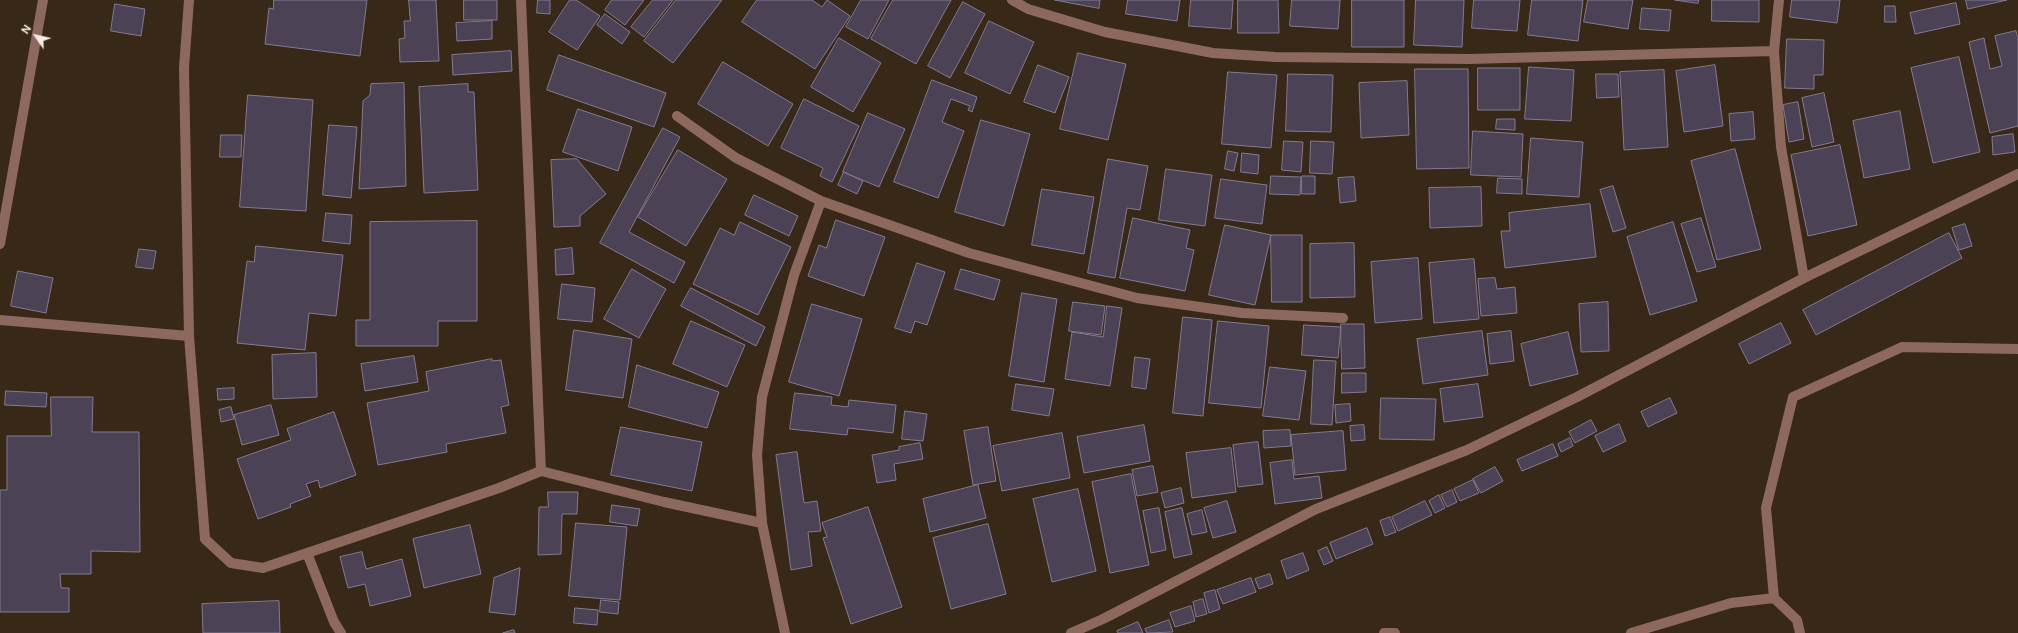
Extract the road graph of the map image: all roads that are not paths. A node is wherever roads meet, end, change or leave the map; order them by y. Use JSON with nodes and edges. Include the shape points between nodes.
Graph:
{"nodes":[{"id":1,"x":43,"y":0,"type":"edge"},
{"id":2,"x":189,"y":0,"type":"edge"},
{"id":3,"x":521,"y":0,"type":"edge"},
{"id":4,"x":1012,"y":0,"type":"edge"},
{"id":5,"x":1779,"y":0,"type":"edge"},
{"id":6,"x":1774,"y":51,"type":"junction"},
{"id":7,"x":677,"y":116,"type":"dead end"},
{"id":8,"x":2018,"y":174,"type":"edge"},
{"id":9,"x":821,"y":201,"type":"junction"},
{"id":10,"x":0,"y":244,"type":"edge"},
{"id":11,"x":1804,"y":278,"type":"junction"},
{"id":12,"x":1343,"y":318,"type":"dead end"},
{"id":13,"x":0,"y":320,"type":"edge"},
{"id":14,"x":189,"y":336,"type":"junction"},
{"id":15,"x":2018,"y":348,"type":"edge"},
{"id":16,"x":541,"y":471,"type":"junction"},
{"id":17,"x":762,"y":523,"type":"junction"},
{"id":18,"x":307,"y":553,"type":"junction"},
{"id":19,"x":1774,"y":598,"type":"junction"},
{"id":20,"x":341,"y":633,"type":"edge"},
{"id":21,"x":785,"y":633,"type":"edge"},
{"id":22,"x":1071,"y":633,"type":"edge"},
{"id":23,"x":1384,"y":633,"type":"edge"},
{"id":24,"x":1395,"y":633,"type":"edge"},
{"id":25,"x":1631,"y":633,"type":"edge"},
{"id":26,"x":1800,"y":633,"type":"edge"}],
"edges":[{"from":1,"to":10,"type":"street"},
{"from":2,"to":14,"type":"street","via":[[184,68]]},
{"from":3,"to":16,"type":"street"},
{"from":4,"to":6,"type":"street","via":[[1028,9],[1105,32],[1213,53],[1275,57],[1469,59]]},
{"from":5,"to":6,"type":"street"},
{"from":6,"to":11,"type":"street","via":[[1781,147]]},
{"from":7,"to":9,"type":"street","via":[[736,158]]},
{"from":8,"to":11,"type":"street"},
{"from":9,"to":12,"type":"street","via":[[969,253],[1137,298],[1242,312]]},
{"from":9,"to":17,"type":"street","via":[[794,275],[762,397],[757,455]]},
{"from":11,"to":22,"type":"street","via":[[1577,397],[1467,450],[1316,509]]},
{"from":13,"to":14,"type":"street"},
{"from":14,"to":18,"type":"street","via":[[205,539],[232,562],[263,568]]},
{"from":15,"to":19,"type":"street","via":[[1902,347],[1793,397],[1766,508]]},
{"from":16,"to":17,"type":"street","via":[[664,502]]},
{"from":16,"to":18,"type":"street","via":[[499,488]]},
{"from":17,"to":21,"type":"street"},
{"from":18,"to":20,"type":"street","via":[[334,622]]},
{"from":19,"to":25,"type":"street","via":[[1730,603]]},
{"from":19,"to":26,"type":"street","via":[[1797,620]]},
{"from":23,"to":24,"type":"street"}]}
